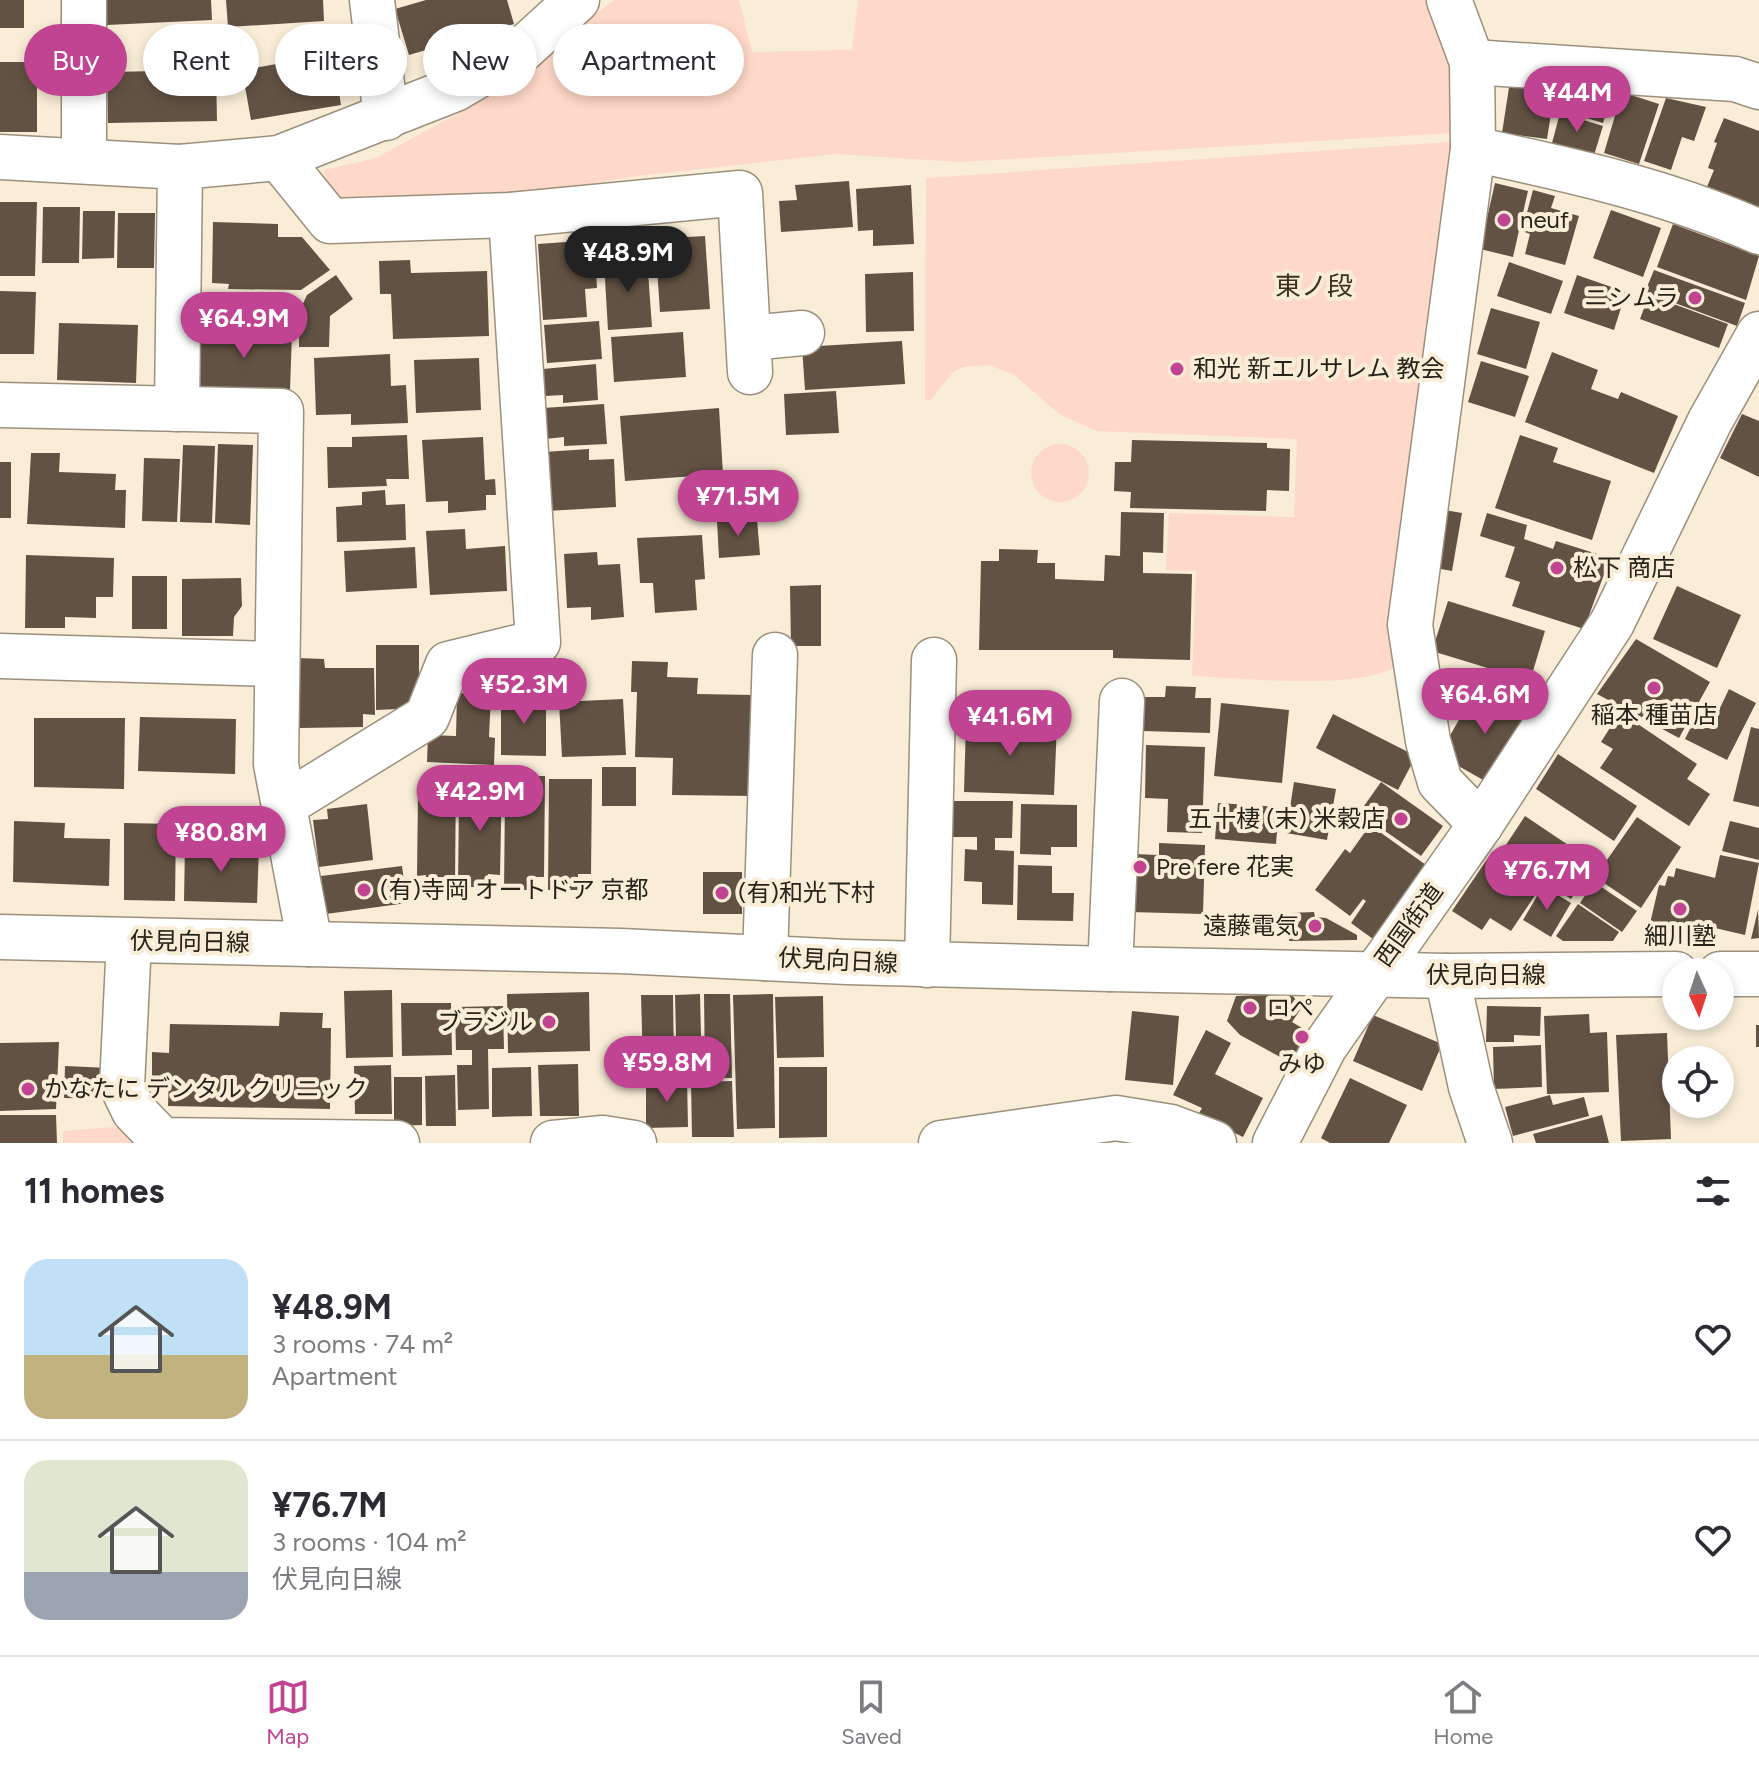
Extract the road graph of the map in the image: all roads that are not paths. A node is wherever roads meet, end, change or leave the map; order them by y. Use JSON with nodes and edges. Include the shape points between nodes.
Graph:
{"nodes":[{"id":1,"x":84,"y":0,"type":"edge"},
{"id":2,"x":372,"y":0,"type":"edge"},
{"id":3,"x":577,"y":0,"type":"edge"},
{"id":4,"x":1449,"y":0,"type":"edge"},
{"id":5,"x":1472,"y":62,"type":"junction"},
{"id":6,"x":1759,"y":87,"type":"edge"},
{"id":7,"x":386,"y":118,"type":"junction"},
{"id":8,"x":1473,"y":149,"type":"junction"},
{"id":9,"x":0,"y":157,"type":"edge"},
{"id":10,"x":279,"y":158,"type":"junction"},
{"id":11,"x":84,"y":159,"type":"junction"},
{"id":12,"x":180,"y":167,"type":"junction"},
{"id":13,"x":511,"y":215,"type":"junction"},
{"id":14,"x":1759,"y":232,"type":"edge"},
{"id":15,"x":802,"y":333,"type":"dead end"},
{"id":16,"x":1759,"y":334,"type":"edge"},
{"id":17,"x":0,"y":405,"type":"edge"},
{"id":18,"x":177,"y":409,"type":"junction"},
{"id":19,"x":775,"y":655,"type":"dead end"},
{"id":20,"x":0,"y":656,"type":"edge"},
{"id":21,"x":934,"y":660,"type":"dead end"},
{"id":22,"x":276,"y":664,"type":"junction"},
{"id":23,"x":1122,"y":701,"type":"dead end"},
{"id":24,"x":284,"y":805,"type":"junction"},
{"id":25,"x":1481,"y":824,"type":"junction"},
{"id":26,"x":0,"y":937,"type":"edge"},
{"id":27,"x":129,"y":941,"type":"junction"},
{"id":28,"x":310,"y":944,"type":"junction"},
{"id":29,"x":765,"y":958,"type":"junction"},
{"id":30,"x":927,"y":965,"type":"junction"},
{"id":31,"x":1110,"y":969,"type":"junction"},
{"id":32,"x":1662,"y":974,"type":"edge"},
{"id":33,"x":1734,"y":974,"type":"edge"},
{"id":34,"x":1759,"y":974,"type":"edge"},
{"id":35,"x":1373,"y":975,"type":"junction"},
{"id":36,"x":1447,"y":976,"type":"junction"},
{"id":37,"x":1283,"y":1140,"type":"edge"},
{"id":38,"x":350,"y":1142,"type":"edge"},
{"id":39,"x":397,"y":1143,"type":"edge"},
{"id":40,"x":553,"y":1143,"type":"edge"},
{"id":41,"x":634,"y":1143,"type":"edge"},
{"id":42,"x":941,"y":1143,"type":"edge"},
{"id":43,"x":1214,"y":1143,"type":"edge"},
{"id":44,"x":1490,"y":1143,"type":"edge"}],
"edges":[{"from":1,"to":11,"type":"street"},
{"from":2,"to":7,"type":"street"},
{"from":3,"to":7,"type":"street","via":[[523,49],[455,89]]},
{"from":4,"to":5,"type":"street"},
{"from":5,"to":6,"type":"street","via":[[1735,79]]},
{"from":5,"to":8,"type":"street"},
{"from":7,"to":10,"type":"street"},
{"from":8,"to":14,"type":"street","via":[[1602,177]]},
{"from":8,"to":25,"type":"street","via":[[1410,625],[1428,741],[1440,782]]},
{"from":9,"to":11,"type":"street"},
{"from":10,"to":12,"type":"street"},
{"from":10,"to":13,"type":"street","via":[[330,221]]},
{"from":11,"to":12,"type":"street"},
{"from":12,"to":18,"type":"street"},
{"from":13,"to":15,"type":"street","via":[[740,193],[750,355]]},
{"from":13,"to":24,"type":"street","via":[[538,642],[448,664],[427,717]]},
{"from":16,"to":25,"type":"street","name":"西国街道","via":[[1710,421],[1612,623]]},
{"from":17,"to":18,"type":"street"},
{"from":18,"to":22,"type":"street","via":[[281,411]]},
{"from":19,"to":29,"type":"street"},
{"from":20,"to":22,"type":"street"},
{"from":21,"to":30,"type":"street"},
{"from":22,"to":24,"type":"street","via":[[276,764]]},
{"from":23,"to":31,"type":"street"},
{"from":24,"to":28,"type":"street"},
{"from":25,"to":35,"type":"street","name":"西国街道"},
{"from":26,"to":27,"type":"street","name":"伏見向日線"},
{"from":27,"to":28,"type":"street","name":"伏見向日線"},
{"from":27,"to":38,"type":"street","via":[[122,1086],[134,1111],[162,1140]]},
{"from":28,"to":29,"type":"street","name":"伏見向日線"},
{"from":29,"to":30,"type":"street","name":"伏見向日線"},
{"from":30,"to":31,"type":"street","name":"伏見向日線"},
{"from":31,"to":35,"type":"street","name":"伏見向日線"},
{"from":32,"to":36,"type":"street","name":"伏見向日線"},
{"from":33,"to":34,"type":"street"},
{"from":35,"to":36,"type":"street","name":"伏見向日線"},
{"from":35,"to":37,"type":"street","name":"西国街道","via":[[1325,1046]]},
{"from":36,"to":44,"type":"street","via":[[1471,1087]]},
{"from":38,"to":39,"type":"street"},
{"from":40,"to":41,"type":"street","via":[[603,1138]]},
{"from":42,"to":43,"type":"street","via":[[1116,1118],[1171,1127]]}]}
